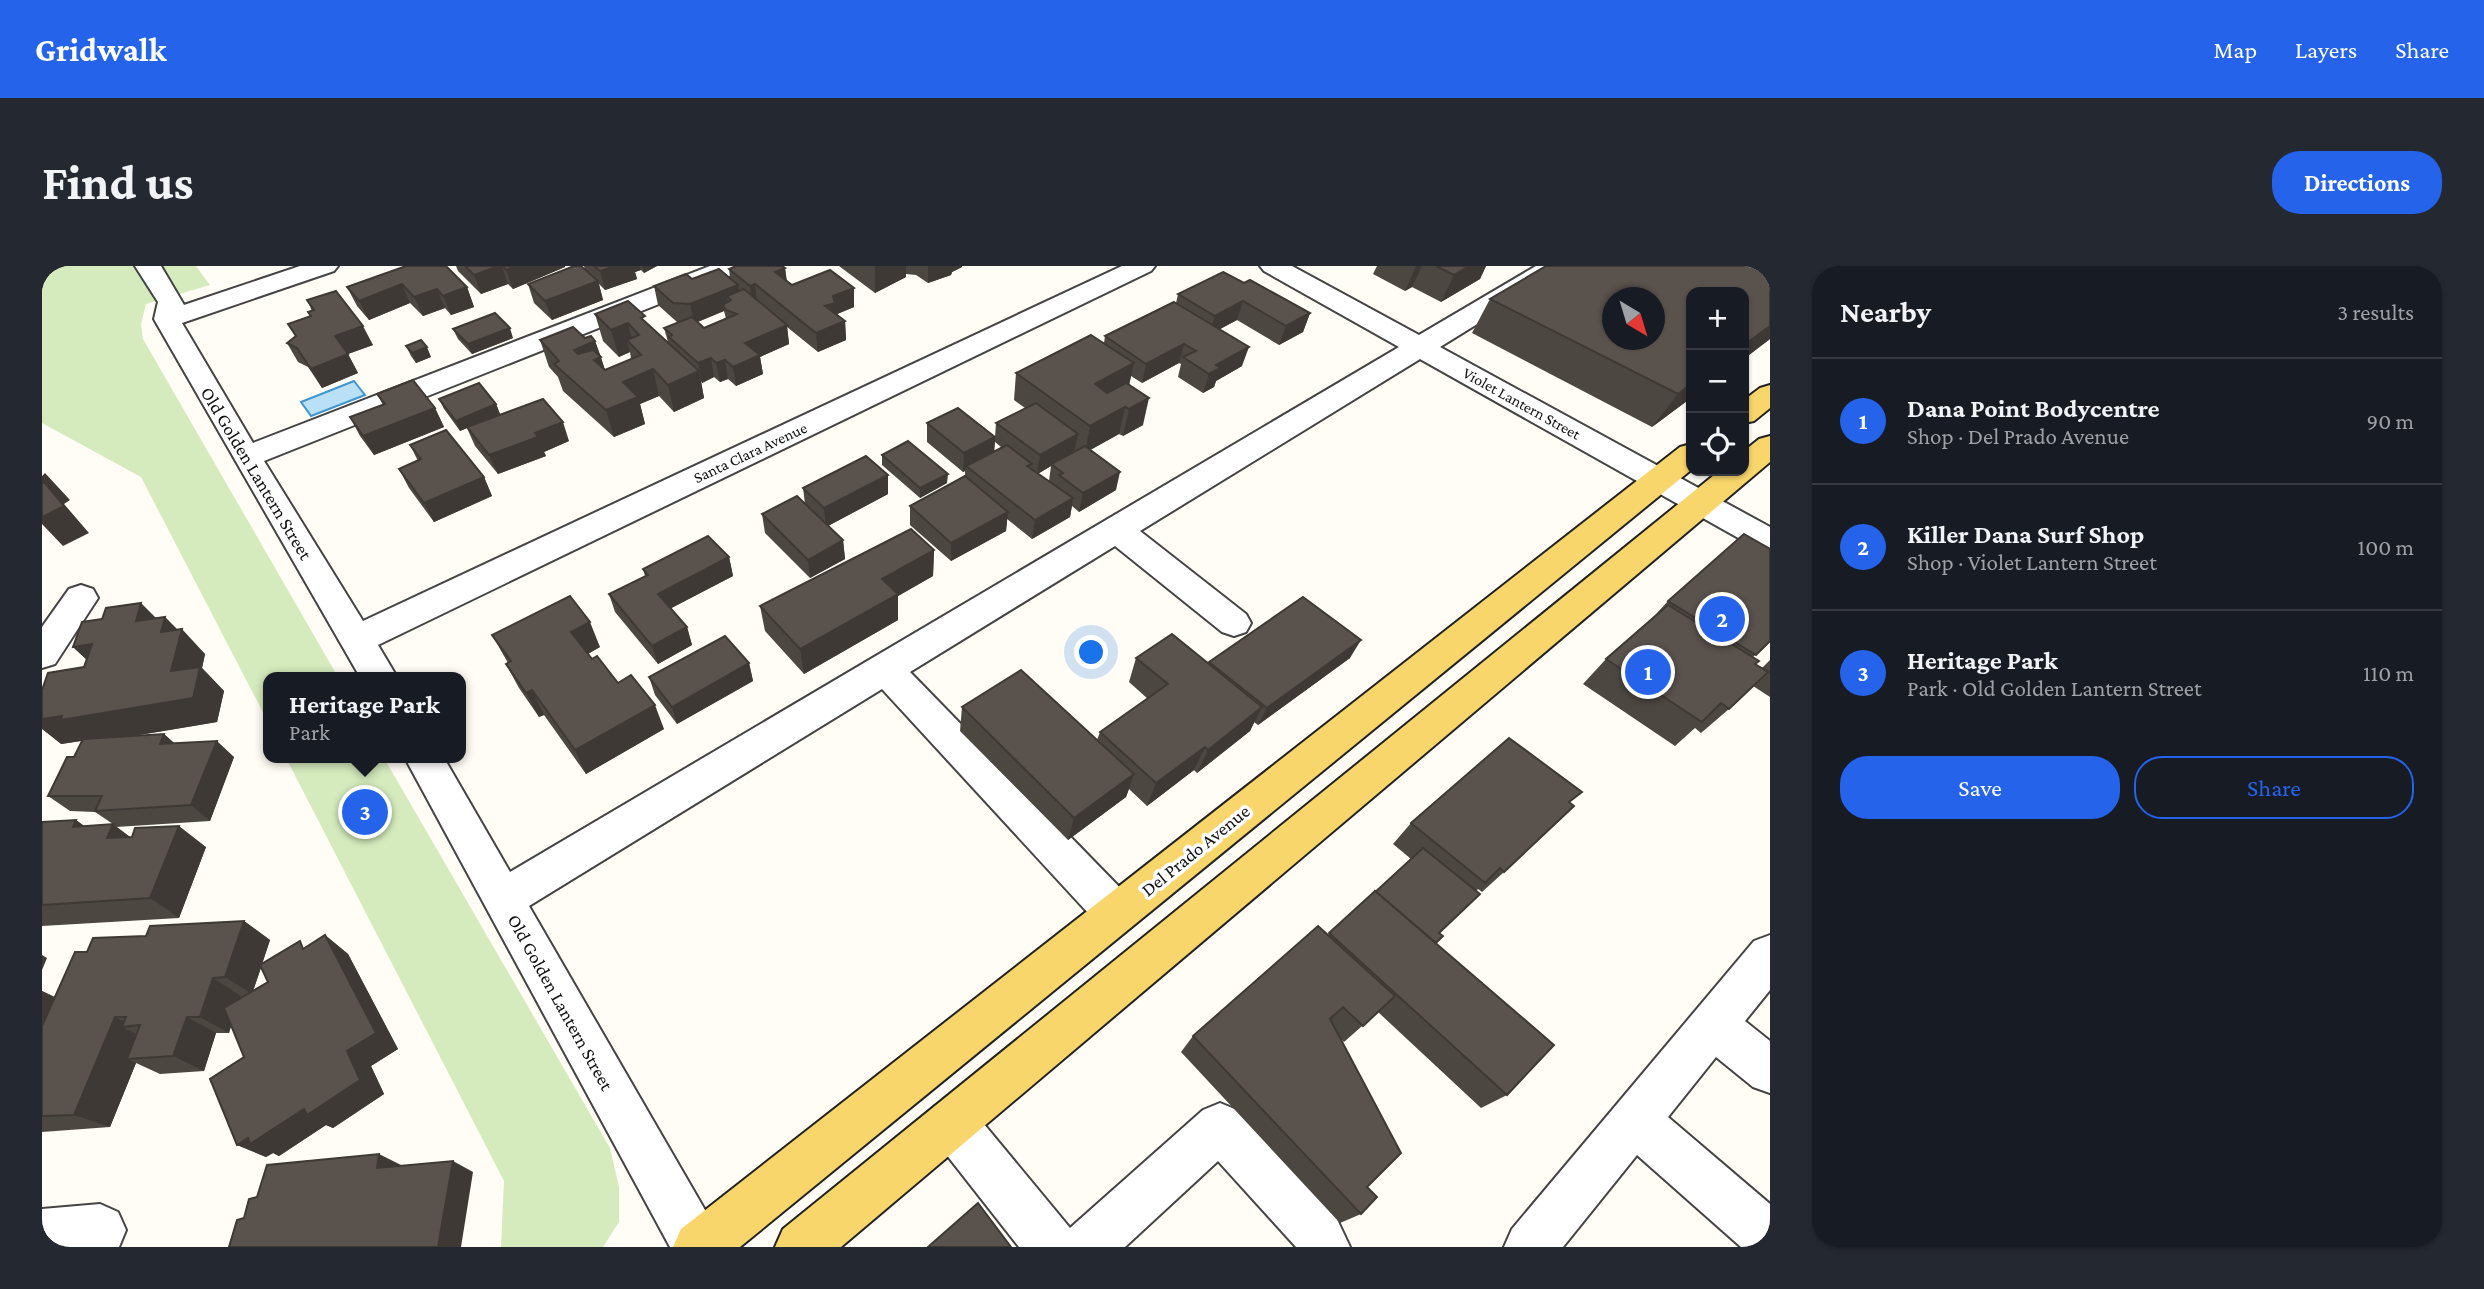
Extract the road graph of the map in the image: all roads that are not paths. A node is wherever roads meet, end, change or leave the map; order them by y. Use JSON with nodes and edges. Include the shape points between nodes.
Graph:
{"nodes":[{"id":1,"x":148,"y":266,"type":"edge"},
{"id":2,"x":324,"y":266,"type":"edge"},
{"id":3,"x":733,"y":266,"type":"edge"},
{"id":4,"x":1142,"y":266,"type":"edge"},
{"id":5,"x":1273,"y":266,"type":"edge"},
{"id":6,"x":1554,"y":266,"type":"edge"},
{"id":7,"x":167,"y":319,"type":"junction"},
{"id":8,"x":1421,"y":347,"type":"junction"},
{"id":9,"x":1770,"y":394,"type":"edge"},
{"id":10,"x":1745,"y":413,"type":"edge"},
{"id":11,"x":1770,"y":446,"type":"edge"},
{"id":12,"x":246,"y":457,"type":"junction"},
{"id":13,"x":1686,"y":458,"type":"edge"},
{"id":14,"x":1749,"y":463,"type":"edge"},
{"id":15,"x":1733,"y":476,"type":"edge"},
{"id":16,"x":1659,"y":478,"type":"junction"},
{"id":17,"x":1702,"y":502,"type":"junction"},
{"id":18,"x":1118,"y":531,"type":"junction"},
{"id":19,"x":1770,"y":541,"type":"edge"},
{"id":20,"x":81,"y":598,"type":"dead end"},
{"id":21,"x":1234,"y":623,"type":"dead end"},
{"id":22,"x":358,"y":639,"type":"junction"},
{"id":23,"x":42,"y":654,"type":"edge"},
{"id":24,"x":886,"y":670,"type":"junction"},
{"id":25,"x":376,"y":672,"type":"edge"},
{"id":26,"x":428,"y":763,"type":"edge"},
{"id":27,"x":503,"y":899,"type":"junction"},
{"id":28,"x":1116,"y":913,"type":"junction"},
{"id":29,"x":1770,"y":956,"type":"edge"},
{"id":30,"x":1713,"y":1025,"type":"junction"},
{"id":31,"x":1770,"y":1070,"type":"edge"},
{"id":32,"x":1634,"y":1120,"type":"junction"},
{"id":33,"x":952,"y":1123,"type":"junction"},
{"id":34,"x":100,"y":1230,"type":"dead end"},
{"id":35,"x":42,"y":1235,"type":"edge"},
{"id":36,"x":1770,"y":1238,"type":"edge"},
{"id":37,"x":698,"y":1247,"type":"edge"},
{"id":38,"x":802,"y":1247,"type":"edge"},
{"id":39,"x":1052,"y":1247,"type":"edge"},
{"id":40,"x":1087,"y":1247,"type":"edge"},
{"id":41,"x":1324,"y":1247,"type":"edge"},
{"id":42,"x":1530,"y":1247,"type":"edge"}],
"edges":[{"from":1,"to":7,"type":"street","name":"Old Golden Lantern Street","via":[[171,302]]},
{"from":2,"to":7,"type":"street"},
{"from":3,"to":12,"type":"street"},
{"from":4,"to":22,"type":"street","name":"Santa Clara Avenue"},
{"from":5,"to":8,"type":"street","name":"Violet Lantern Street"},
{"from":6,"to":8,"type":"street"},
{"from":7,"to":12,"type":"street","name":"Old Golden Lantern Street"},
{"from":8,"to":16,"type":"street","name":"Violet Lantern Street"},
{"from":8,"to":18,"type":"street"},
{"from":9,"to":10,"type":"main road"},
{"from":11,"to":14,"type":"main road"},
{"from":12,"to":22,"type":"street","name":"Old Golden Lantern Street"},
{"from":13,"to":16,"type":"main road","name":"Del Prado Avenue"},
{"from":15,"to":17,"type":"main road"},
{"from":16,"to":17,"type":"street","name":"Violet Lantern Street"},
{"from":16,"to":28,"type":"main road","name":"Del Prado Avenue"},
{"from":17,"to":19,"type":"street","name":"Violet Lantern Street"},
{"from":17,"to":33,"type":"main road"},
{"from":18,"to":21,"type":"street"},
{"from":18,"to":24,"type":"street"},
{"from":20,"to":23,"type":"street"},
{"from":22,"to":25,"type":"street","name":"Old Golden Lantern Street"},
{"from":24,"to":27,"type":"street"},
{"from":24,"to":28,"type":"street"},
{"from":26,"to":27,"type":"street","name":"Old Golden Lantern Street"},
{"from":27,"to":37,"type":"street","name":"Old Golden Lantern Street"},
{"from":28,"to":37,"type":"main road","name":"Del Prado Avenue"},
{"from":29,"to":30,"type":"street"},
{"from":30,"to":31,"type":"street"},
{"from":30,"to":32,"type":"street"},
{"from":32,"to":36,"type":"street"},
{"from":32,"to":42,"type":"street"},
{"from":33,"to":38,"type":"main road"},
{"from":33,"to":39,"type":"street"},
{"from":34,"to":35,"type":"street"},
{"from":40,"to":41,"type":"street","via":[[1220,1127],[1316,1231]]}]}
